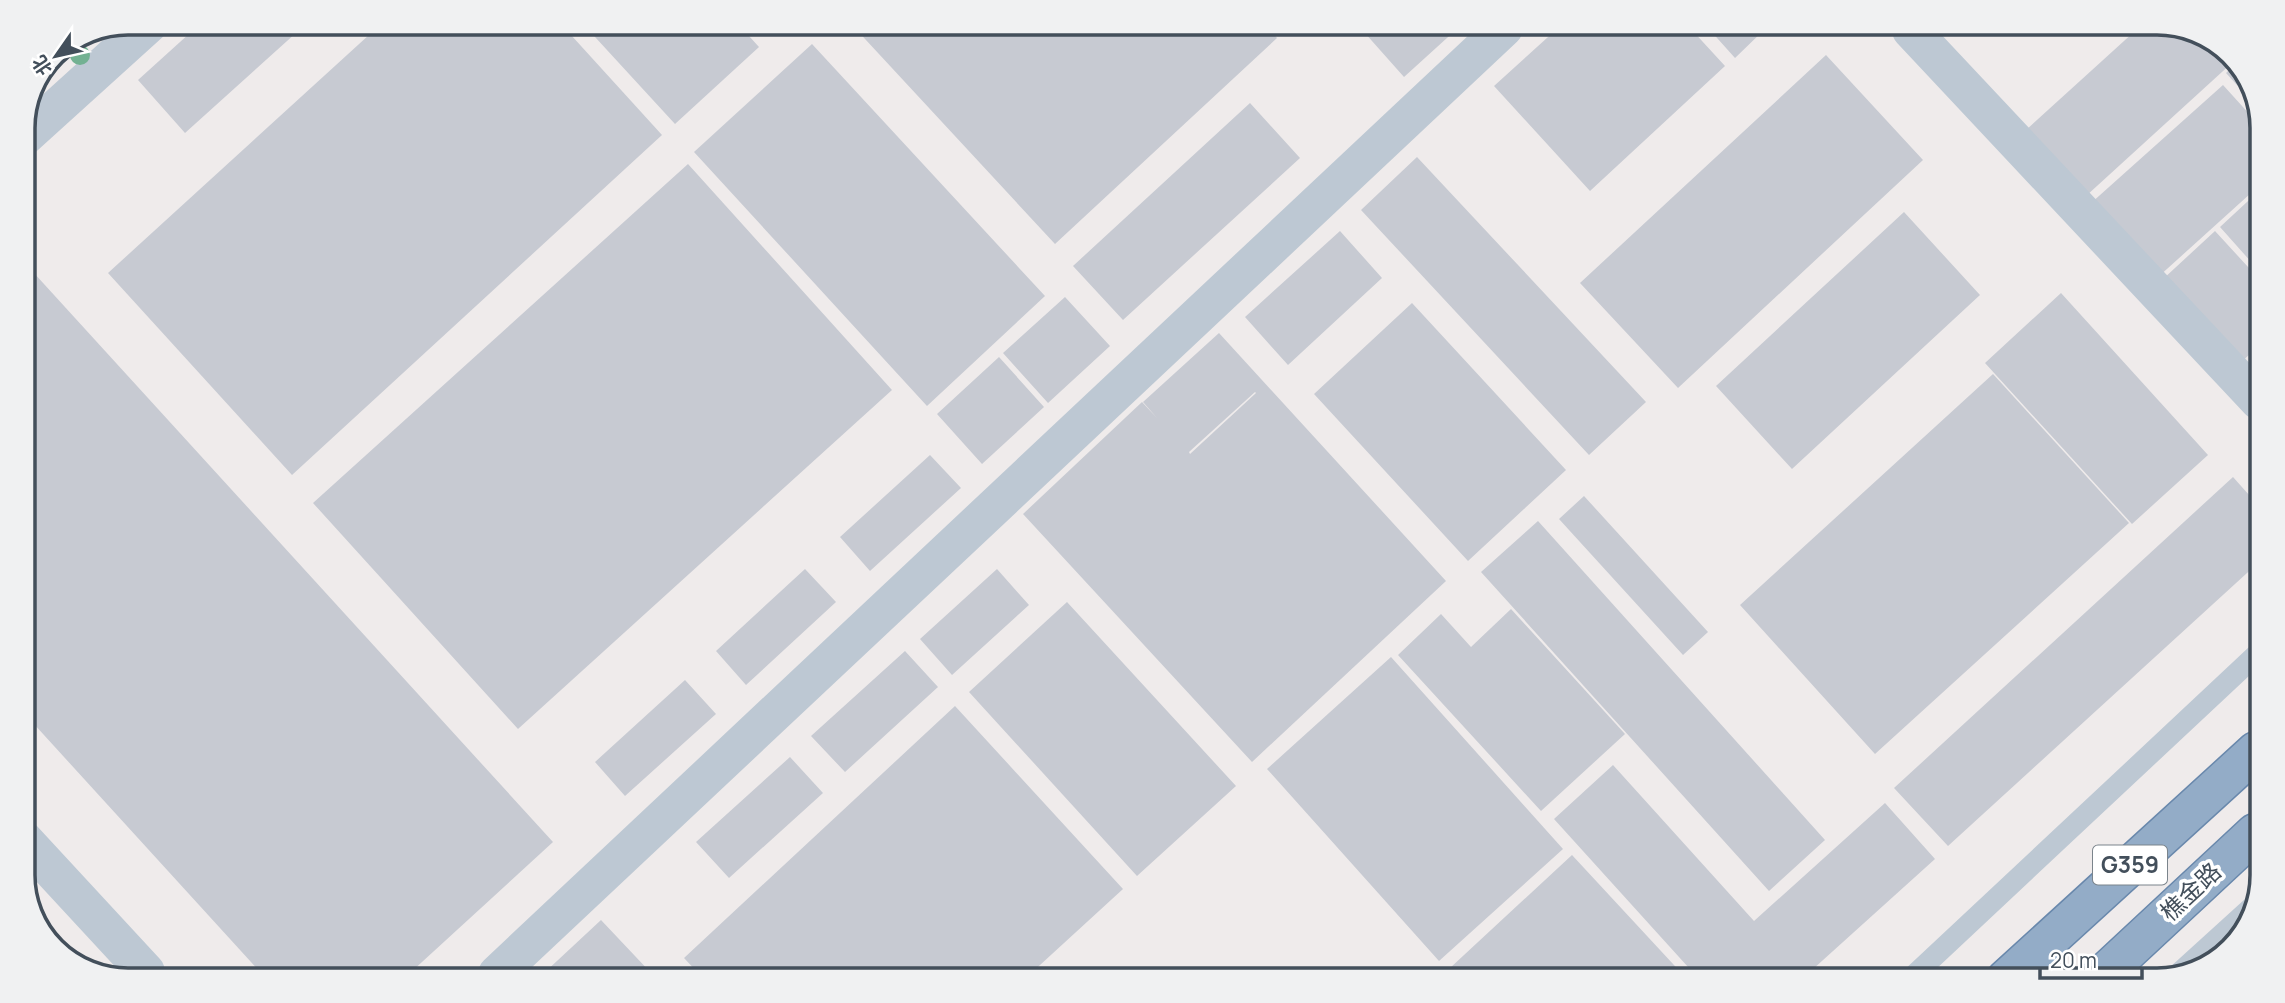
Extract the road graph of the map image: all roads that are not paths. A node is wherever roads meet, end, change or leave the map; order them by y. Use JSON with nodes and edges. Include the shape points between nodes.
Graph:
{"nodes":[{"id":1,"x":137,"y":35,"type":"edge"},
{"id":2,"x":1497,"y":35,"type":"edge"},
{"id":3,"x":1916,"y":35,"type":"edge"},
{"id":4,"x":35,"y":127,"type":"edge"},
{"id":5,"x":2250,"y":391,"type":"edge"},
{"id":6,"x":2250,"y":661,"type":"edge"},
{"id":7,"x":2250,"y":756,"type":"edge"},
{"id":8,"x":2250,"y":838,"type":"edge"},
{"id":9,"x":35,"y":852,"type":"edge"},
{"id":10,"x":2239,"y":918,"type":"edge"},
{"id":11,"x":2193,"y":960,"type":"edge"},
{"id":12,"x":142,"y":968,"type":"edge"},
{"id":13,"x":503,"y":968,"type":"edge"},
{"id":14,"x":1922,"y":968,"type":"edge"},
{"id":15,"x":2018,"y":968,"type":"edge"},
{"id":16,"x":2110,"y":968,"type":"edge"}],
"edges":[{"from":1,"to":4,"type":"street"},
{"from":2,"to":13,"type":"street"},
{"from":3,"to":5,"type":"street"},
{"from":6,"to":14,"type":"lane"},
{"from":7,"to":15,"type":"highway","number":"G359"},
{"from":8,"to":16,"type":"highway","name":"樵金路","number":"G359"},
{"from":9,"to":12,"type":"street"},
{"from":10,"to":11,"type":"lane"}]}
